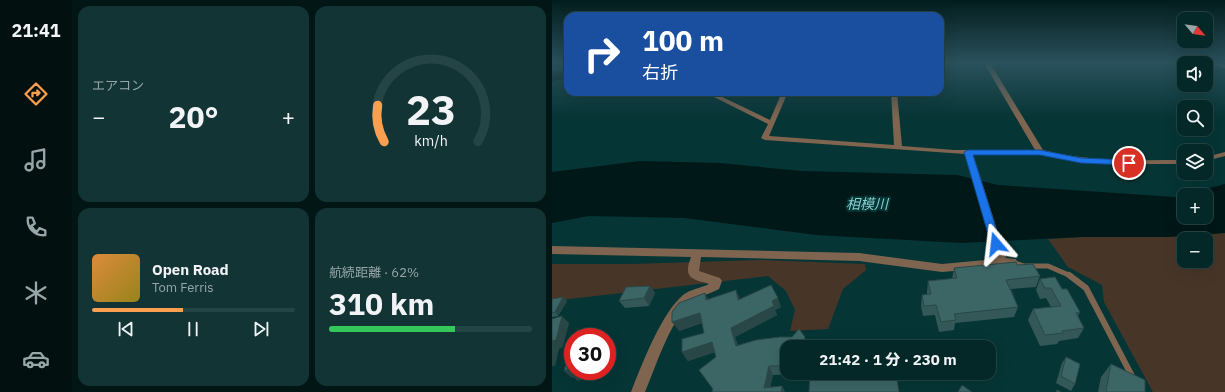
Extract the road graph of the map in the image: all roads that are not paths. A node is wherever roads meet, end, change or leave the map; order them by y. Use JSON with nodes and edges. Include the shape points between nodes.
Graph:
{"nodes":[{"id":1,"x":998,"y":81,"type":"edge"},
{"id":2,"x":715,"y":96,"type":"edge"},
{"id":3,"x":783,"y":96,"type":"edge"},
{"id":4,"x":894,"y":96,"type":"edge"},
{"id":5,"x":771,"y":123,"type":"junction"},
{"id":6,"x":898,"y":147,"type":"junction"},
{"id":7,"x":1040,"y":152,"type":"junction"},
{"id":8,"x":969,"y":154,"type":"junction"},
{"id":9,"x":1225,"y":154,"type":"edge"},
{"id":10,"x":1213,"y":157,"type":"edge"},
{"id":11,"x":1177,"y":162,"type":"edge"},
{"id":12,"x":552,"y":250,"type":"edge"},
{"id":13,"x":697,"y":254,"type":"junction"},
{"id":14,"x":1005,"y":261,"type":"junction"},
{"id":15,"x":1137,"y":385,"type":"edge"},
{"id":16,"x":638,"y":392,"type":"edge"}],
"edges":[{"from":1,"to":7,"type":"street"},
{"from":2,"to":5,"type":"street"},
{"from":3,"to":5,"type":"street"},
{"from":4,"to":6,"type":"street"},
{"from":5,"to":6,"type":"street","via":[[765,138]]},
{"from":6,"to":8,"type":"street"},
{"from":7,"to":8,"type":"street"},
{"from":7,"to":11,"type":"street","via":[[1097,162]]},
{"from":8,"to":14,"type":"street"},
{"from":9,"to":10,"type":"street"},
{"from":12,"to":13,"type":"street"},
{"from":13,"to":14,"type":"street","via":[[859,257],[942,268]]},
{"from":13,"to":16,"type":"street","via":[[693,272],[696,276],[716,281],[715,286],[688,298],[681,304],[669,324]]},
{"from":14,"to":15,"type":"lane","via":[[1024,266],[1048,266],[1069,275],[1086,288]]}]}
